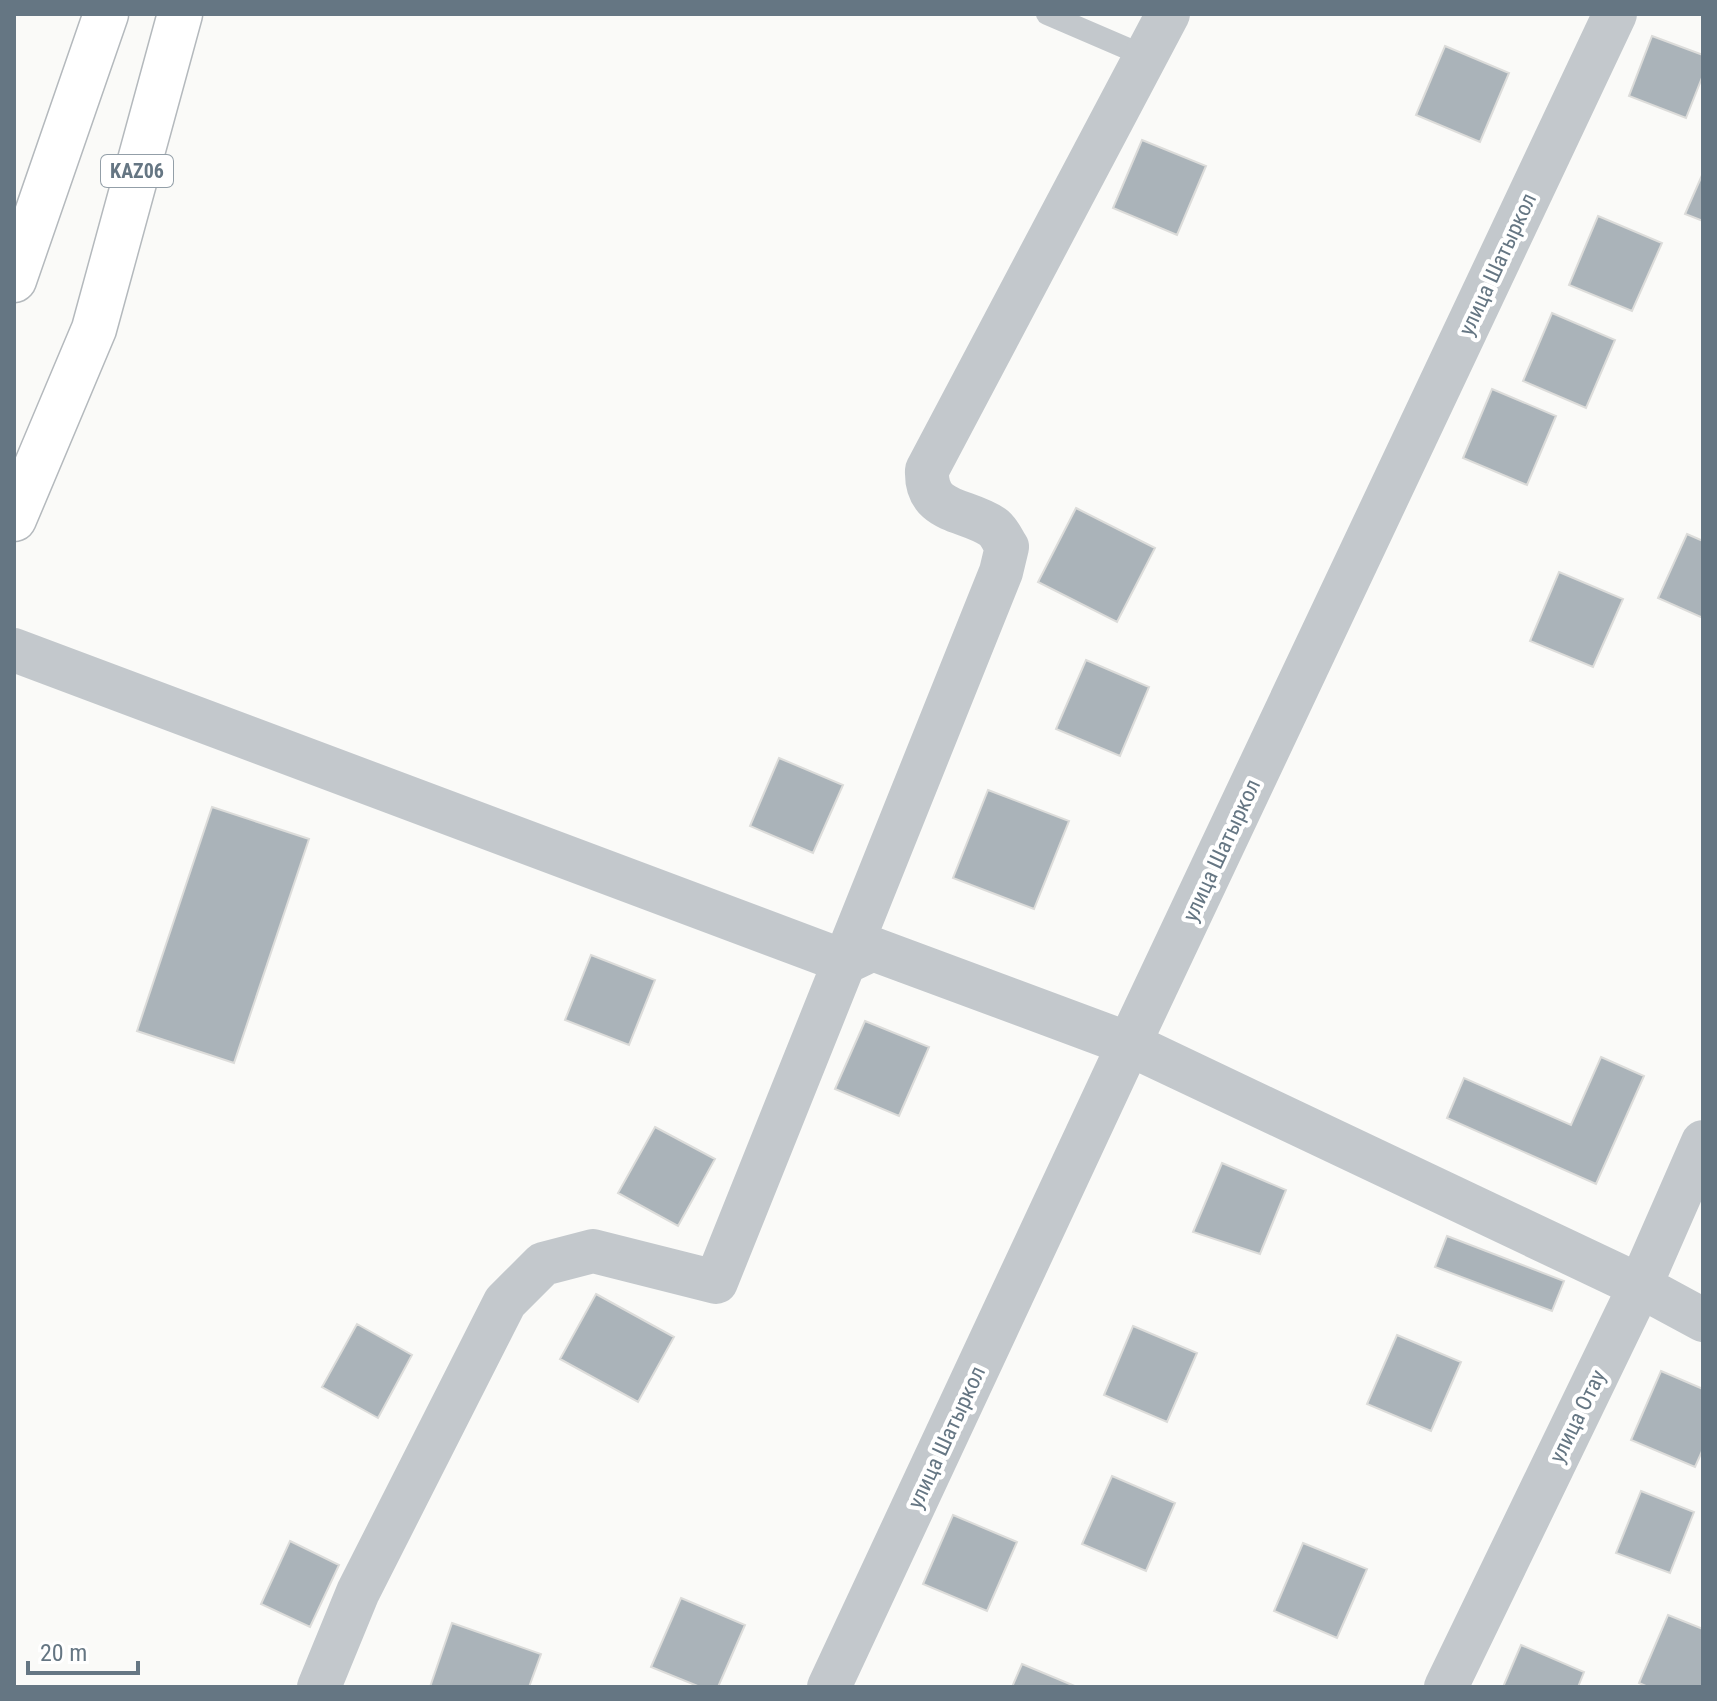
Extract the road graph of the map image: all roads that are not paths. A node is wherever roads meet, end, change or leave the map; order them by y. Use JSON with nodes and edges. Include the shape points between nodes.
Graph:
{"nodes":[{"id":1,"x":106,"y":14,"type":"edge"},
{"id":2,"x":180,"y":14,"type":"edge"},
{"id":3,"x":1047,"y":14,"type":"edge"},
{"id":4,"x":1168,"y":14,"type":"edge"},
{"id":5,"x":1615,"y":14,"type":"edge"},
{"id":6,"x":1147,"y":57,"type":"junction"},
{"id":7,"x":14,"y":280,"type":"edge"},
{"id":8,"x":14,"y":519,"type":"edge"},
{"id":9,"x":14,"y":650,"type":"edge"},
{"id":10,"x":846,"y":962,"type":"junction"},
{"id":11,"x":1129,"y":1044,"type":"junction"},
{"id":12,"x":1703,"y":1142,"type":"edge"},
{"id":13,"x":1640,"y":1286,"type":"junction"},
{"id":14,"x":1703,"y":1320,"type":"edge"},
{"id":15,"x":319,"y":1687,"type":"edge"},
{"id":16,"x":829,"y":1687,"type":"edge"},
{"id":17,"x":1446,"y":1687,"type":"edge"}],
"edges":[{"from":1,"to":7,"type":"highway"},
{"from":2,"to":8,"type":"highway","number":"KАZ06","via":[[94,329]]},
{"from":3,"to":6,"type":"lane"},
{"from":4,"to":6,"type":"street"},
{"from":5,"to":11,"type":"street","name":"улица Шатыркол"},
{"from":6,"to":10,"type":"street","via":[[927,470],[926,486],[933,498],[995,528],[1007,547]]},
{"from":9,"to":10,"type":"street"},
{"from":10,"to":11,"type":"street","via":[[873,949]]},
{"from":10,"to":15,"type":"street","via":[[716,1282],[593,1251],[543,1264],[505,1302],[358,1592]]},
{"from":11,"to":13,"type":"street"},
{"from":11,"to":16,"type":"street","name":"улица Шатыркол"},
{"from":12,"to":13,"type":"street","name":"улица Отау"},
{"from":13,"to":14,"type":"street"},
{"from":13,"to":17,"type":"street","name":"улица Отау"}]}
